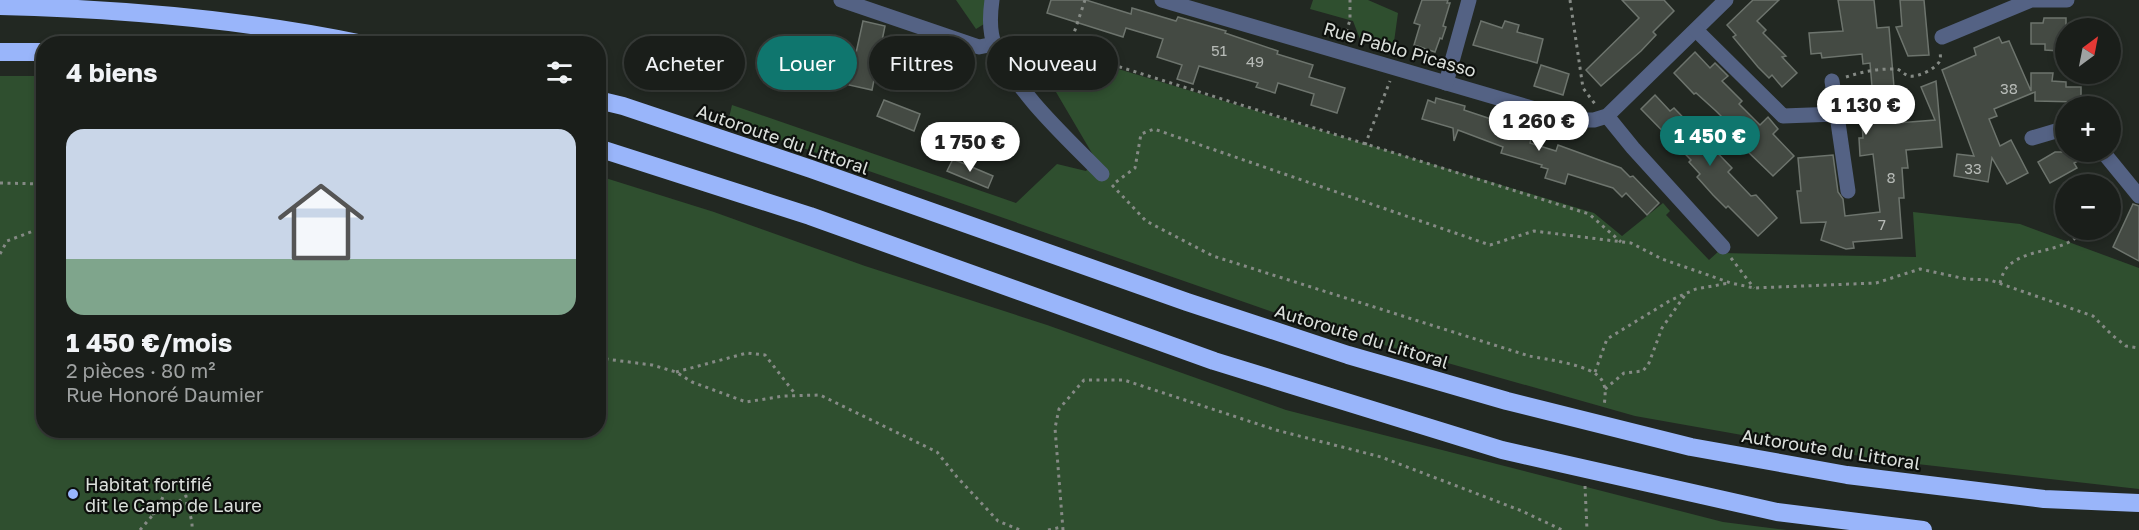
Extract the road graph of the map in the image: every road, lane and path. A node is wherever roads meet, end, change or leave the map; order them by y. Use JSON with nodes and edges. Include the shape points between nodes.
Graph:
{"nodes":[{"id":1,"x":841,"y":0,"type":"edge"},
{"id":2,"x":992,"y":0,"type":"edge"},
{"id":3,"x":1085,"y":0,"type":"edge"},
{"id":4,"x":1162,"y":0,"type":"edge"},
{"id":5,"x":1350,"y":0,"type":"edge"},
{"id":6,"x":1469,"y":0,"type":"edge"},
{"id":7,"x":1570,"y":0,"type":"edge"},
{"id":8,"x":1726,"y":0,"type":"edge"},
{"id":9,"x":2067,"y":0,"type":"edge"},
{"id":10,"x":0,"y":6,"type":"edge"},
{"id":11,"x":1696,"y":30,"type":"junction"},
{"id":12,"x":324,"y":36,"type":"edge"},
{"id":13,"x":993,"y":36,"type":"edge"},
{"id":14,"x":1942,"y":37,"type":"joint"},
{"id":15,"x":987,"y":45,"type":"edge"},
{"id":16,"x":0,"y":51,"type":"edge"},
{"id":17,"x":36,"y":52,"type":"edge"},
{"id":18,"x":1340,"y":52,"type":"junction"},
{"id":19,"x":1395,"y":68,"type":"junction"},
{"id":20,"x":1832,"y":81,"type":"joint"},
{"id":21,"x":1446,"y":83,"type":"junction"},
{"id":22,"x":1023,"y":90,"type":"edge"},
{"id":23,"x":606,"y":102,"type":"edge"},
{"id":24,"x":1837,"y":114,"type":"junction"},
{"id":25,"x":1607,"y":116,"type":"junction"},
{"id":26,"x":2055,"y":131,"type":"edge"},
{"id":27,"x":2032,"y":138,"type":"dead end"},
{"id":28,"x":1365,"y":145,"type":"junction"},
{"id":29,"x":606,"y":151,"type":"edge"},
{"id":30,"x":2111,"y":162,"type":"edge"},
{"id":31,"x":1107,"y":180,"type":"junction"},
{"id":32,"x":0,"y":183,"type":"edge"},
{"id":33,"x":36,"y":184,"type":"edge"},
{"id":34,"x":1848,"y":191,"type":"dead end"},
{"id":35,"x":2139,"y":196,"type":"edge"},
{"id":36,"x":36,"y":230,"type":"edge"},
{"id":37,"x":2072,"y":240,"type":"edge"},
{"id":38,"x":1621,"y":242,"type":"junction"},
{"id":39,"x":1723,"y":247,"type":"dead end"},
{"id":40,"x":0,"y":254,"type":"edge"},
{"id":41,"x":1743,"y":273,"type":"dead end"},
{"id":42,"x":1731,"y":283,"type":"junction"},
{"id":43,"x":2000,"y":283,"type":"junction"},
{"id":44,"x":1754,"y":288,"type":"junction"},
{"id":45,"x":1686,"y":294,"type":"junction"},
{"id":46,"x":2139,"y":348,"type":"edge"},
{"id":47,"x":606,"y":359,"type":"edge"},
{"id":48,"x":676,"y":372,"type":"junction"},
{"id":49,"x":1595,"y":372,"type":"junction"},
{"id":50,"x":1605,"y":389,"type":"junction"},
{"id":51,"x":797,"y":396,"type":"junction"},
{"id":52,"x":1604,"y":406,"type":"dead end"},
{"id":53,"x":1585,"y":486,"type":"dead end"},
{"id":54,"x":166,"y":489,"type":"dead end"},
{"id":55,"x":2139,"y":503,"type":"edge"},
{"id":56,"x":153,"y":514,"type":"junction"},
{"id":57,"x":1063,"y":528,"type":"edge"},
{"id":58,"x":140,"y":530,"type":"edge"},
{"id":59,"x":192,"y":530,"type":"edge"},
{"id":60,"x":1020,"y":530,"type":"edge"},
{"id":61,"x":1048,"y":530,"type":"edge"},
{"id":62,"x":1562,"y":530,"type":"edge"},
{"id":63,"x":1587,"y":530,"type":"edge"},
{"id":64,"x":1923,"y":530,"type":"edge"}],
"edges":[{"from":1,"to":15,"type":"street","via":[[979,47]]},
{"from":2,"to":13,"type":"street"},
{"from":3,"to":28,"type":"path","via":[[1071,52]]},
{"from":4,"to":18,"type":"street","name":"Rue Pablo Picasso"},
{"from":5,"to":18,"type":"path","via":[[1350,20]]},
{"from":6,"to":21,"type":"street"},
{"from":7,"to":25,"type":"path","via":[[1583,88]]},
{"from":8,"to":11,"type":"street"},
{"from":9,"to":14,"type":"street","via":[[2031,0]]},
{"from":10,"to":12,"type":"highway","via":[[190,17]]},
{"from":11,"to":24,"type":"street","via":[[1782,116]]},
{"from":11,"to":25,"type":"street"},
{"from":14,"to":20,"type":"path","via":[[1937,66],[1912,77],[1896,68],[1865,71]]},
{"from":16,"to":17,"type":"highway"},
{"from":18,"to":19,"type":"street","name":"Rue Pablo Picasso"},
{"from":19,"to":21,"type":"street","name":"Rue Pablo Picasso"},
{"from":19,"to":28,"type":"path"},
{"from":20,"to":24,"type":"street"},
{"from":21,"to":25,"type":"street","name":"Rue Pablo Picasso","via":[[1573,120]]},
{"from":22,"to":31,"type":"street"},
{"from":23,"to":55,"type":"highway","name":"Autoroute du Littoral","via":[[811,169],[1187,302],[1348,355],[1507,401],[1691,447],[1847,475],[2043,499]]},
{"from":24,"to":34,"type":"street"},
{"from":25,"to":39,"type":"street"},
{"from":26,"to":27,"type":"street"},
{"from":28,"to":38,"type":"path","via":[[1589,214]]},
{"from":29,"to":64,"type":"highway","via":[[810,216],[1214,361],[1502,450],[1777,512]]},
{"from":30,"to":35,"type":"street"},
{"from":31,"to":38,"type":"path","via":[[1135,168],[1142,134],[1154,129],[1490,245],[1534,231]]},
{"from":31,"to":49,"type":"path","via":[[1146,222],[1213,256],[1529,356]]},
{"from":32,"to":33,"type":"path"},
{"from":36,"to":40,"type":"path","via":[[7,241]]},
{"from":37,"to":43,"type":"path","via":[[2018,259],[2005,270]]},
{"from":38,"to":42,"type":"path"},
{"from":41,"to":44,"type":"path"},
{"from":42,"to":44,"type":"path"},
{"from":42,"to":45,"type":"path"},
{"from":43,"to":44,"type":"path","via":[[1920,269],[1876,283]]},
{"from":43,"to":46,"type":"path","via":[[2093,316],[2126,346]]},
{"from":45,"to":49,"type":"path","via":[[1607,339]]},
{"from":45,"to":50,"type":"path","via":[[1662,328],[1643,371],[1624,374]]},
{"from":47,"to":48,"type":"path"},
{"from":48,"to":51,"type":"path","via":[[746,402]]},
{"from":48,"to":51,"type":"path","via":[[747,353],[765,355]]},
{"from":49,"to":50,"type":"path"},
{"from":50,"to":52,"type":"path"},
{"from":51,"to":60,"type":"path","via":[[820,395],[937,452],[998,521]]},
{"from":53,"to":63,"type":"path"},
{"from":54,"to":56,"type":"path"},
{"from":56,"to":58,"type":"path"},
{"from":56,"to":59,"type":"path","via":[[167,510],[186,496],[186,506],[193,517]]},
{"from":57,"to":61,"type":"path"},
{"from":57,"to":62,"type":"path","via":[[1055,428],[1059,409],[1084,381],[1124,380],[1276,430],[1381,457]]}]}
